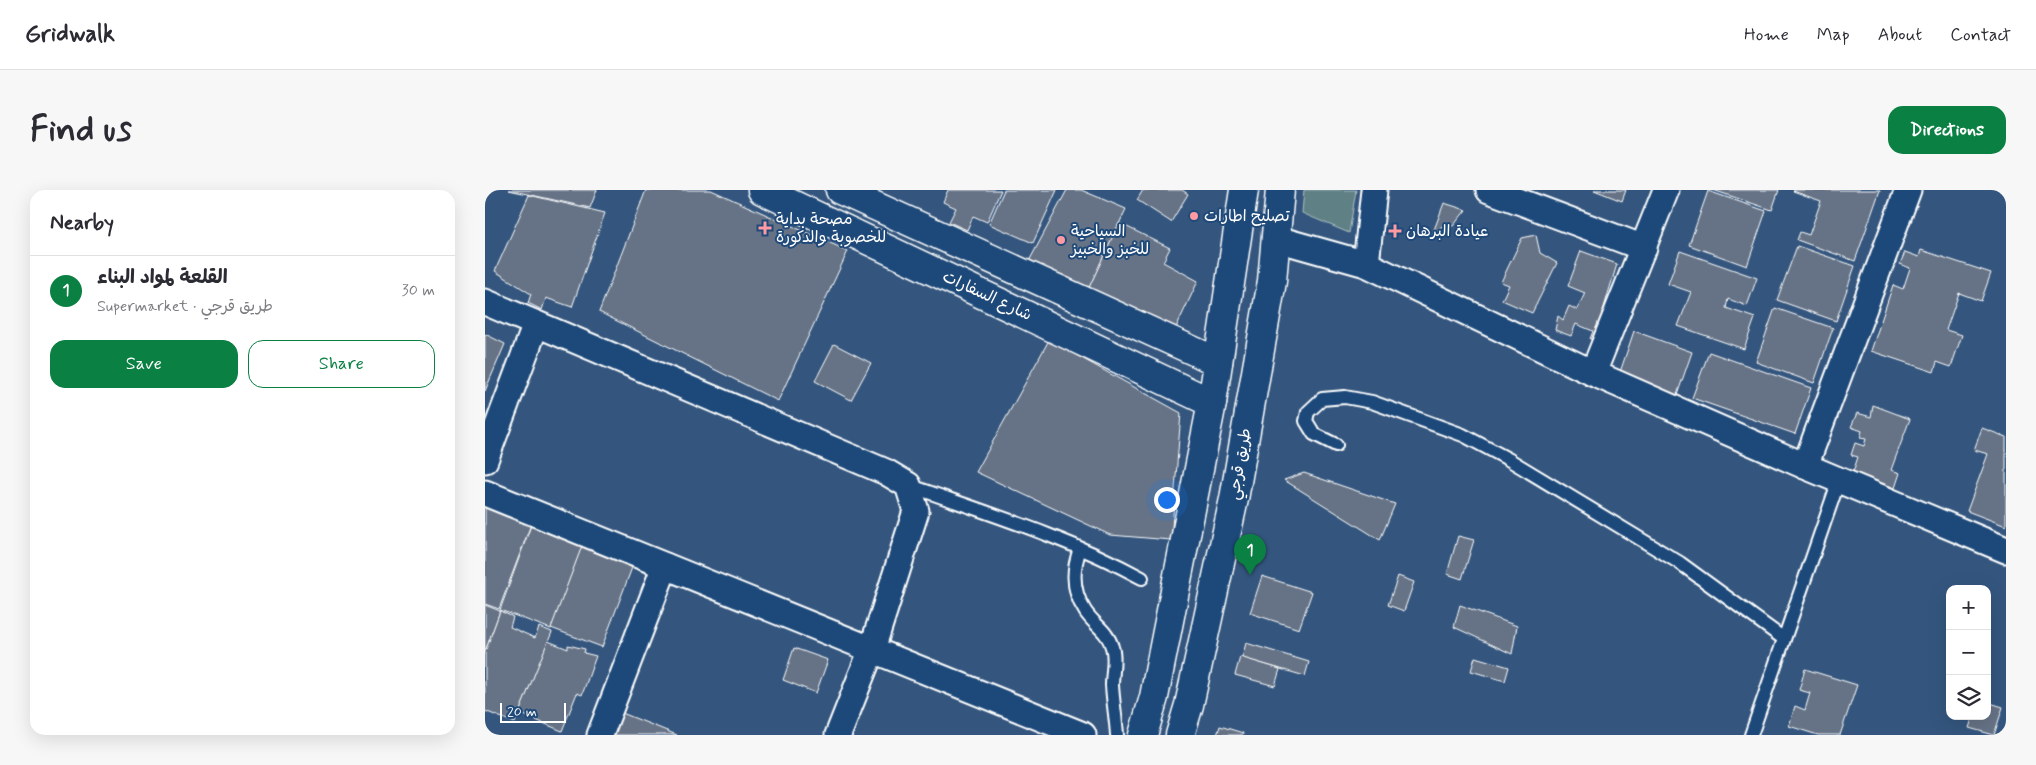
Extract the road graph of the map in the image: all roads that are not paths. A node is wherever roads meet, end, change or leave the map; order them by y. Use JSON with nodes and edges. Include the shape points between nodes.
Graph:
{"nodes":[{"id":1,"x":762,"y":190,"type":"edge"},
{"id":2,"x":840,"y":190,"type":"edge"},
{"id":3,"x":1244,"y":190,"type":"edge"},
{"id":4,"x":1253,"y":190,"type":"edge"},
{"id":5,"x":1373,"y":190,"type":"edge"},
{"id":6,"x":1489,"y":190,"type":"edge"},
{"id":7,"x":1666,"y":190,"type":"edge"},
{"id":8,"x":1907,"y":190,"type":"edge"},
{"id":9,"x":1280,"y":195,"type":"edge"},
{"id":10,"x":1277,"y":239,"type":"junction"},
{"id":11,"x":1644,"y":248,"type":"junction"},
{"id":12,"x":1366,"y":264,"type":"junction"},
{"id":13,"x":485,"y":302,"type":"edge"},
{"id":14,"x":536,"y":324,"type":"junction"},
{"id":15,"x":1218,"y":362,"type":"junction"},
{"id":16,"x":1593,"y":373,"type":"junction"},
{"id":17,"x":1212,"y":403,"type":"junction"},
{"id":18,"x":1336,"y":445,"type":"dead end"},
{"id":19,"x":485,"y":460,"type":"edge"},
{"id":20,"x":1805,"y":466,"type":"junction"},
{"id":21,"x":1839,"y":480,"type":"junction"},
{"id":22,"x":908,"y":485,"type":"junction"},
{"id":23,"x":485,"y":493,"type":"edge"},
{"id":24,"x":1080,"y":549,"type":"junction"},
{"id":25,"x":2006,"y":550,"type":"edge"},
{"id":26,"x":665,"y":566,"type":"junction"},
{"id":27,"x":1142,"y":578,"type":"dead end"},
{"id":28,"x":1784,"y":639,"type":"junction"},
{"id":29,"x":872,"y":649,"type":"junction"},
{"id":30,"x":600,"y":735,"type":"edge"},
{"id":31,"x":839,"y":735,"type":"edge"},
{"id":32,"x":1083,"y":735,"type":"edge"},
{"id":33,"x":1117,"y":735,"type":"edge"},
{"id":34,"x":1143,"y":735,"type":"edge"},
{"id":35,"x":1180,"y":735,"type":"edge"},
{"id":36,"x":1751,"y":735,"type":"edge"}],
"edges":[{"from":1,"to":17,"type":"main road","name":"شارع السفارات"},
{"from":2,"to":15,"type":"main road"},
{"from":3,"to":15,"type":"main road"},
{"from":4,"to":9,"type":"main road"},
{"from":5,"to":12,"type":"street"},
{"from":6,"to":11,"type":"street"},
{"from":7,"to":11,"type":"street"},
{"from":8,"to":20,"type":"street"},
{"from":9,"to":10,"type":"main road","name":"طريق قرجي"},
{"from":10,"to":12,"type":"street"},
{"from":10,"to":35,"type":"main road","name":"طريق قرجي","via":[[1234,499]]},
{"from":11,"to":16,"type":"street"},
{"from":12,"to":16,"type":"street"},
{"from":13,"to":14,"type":"street"},
{"from":14,"to":19,"type":"street"},
{"from":14,"to":22,"type":"street","via":[[886,472]]},
{"from":15,"to":17,"type":"main road"},
{"from":16,"to":20,"type":"street"},
{"from":17,"to":34,"type":"main road","via":[[1154,697]]},
{"from":18,"to":28,"type":"lane","via":[[1314,434],[1305,421],[1308,412],[1322,399],[1345,397],[1372,402],[1463,435],[1509,459],[1680,563]]},
{"from":20,"to":21,"type":"street"},
{"from":21,"to":25,"type":"street"},
{"from":21,"to":28,"type":"lane"},
{"from":22,"to":24,"type":"lane"},
{"from":22,"to":29,"type":"street","via":[[917,511]]},
{"from":23,"to":26,"type":"street"},
{"from":24,"to":27,"type":"lane"},
{"from":24,"to":33,"type":"lane","via":[[1073,574],[1076,592],[1085,611],[1109,637],[1113,648],[1112,687]]},
{"from":26,"to":29,"type":"street"},
{"from":26,"to":30,"type":"street"},
{"from":28,"to":36,"type":"lane"},
{"from":29,"to":31,"type":"street"},
{"from":29,"to":32,"type":"street"}]}
